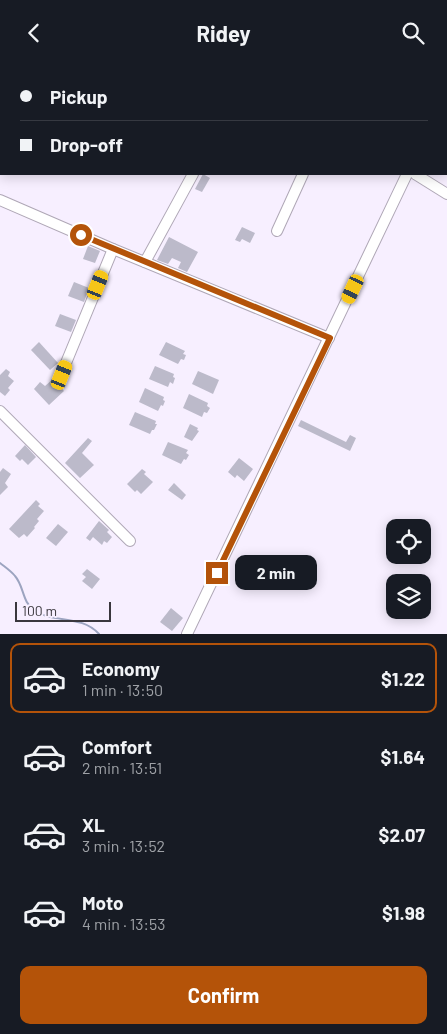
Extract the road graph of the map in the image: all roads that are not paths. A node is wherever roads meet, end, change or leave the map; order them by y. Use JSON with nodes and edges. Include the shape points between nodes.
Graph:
{"nodes":[{"id":1,"x":192,"y":175,"type":"edge"},
{"id":2,"x":303,"y":175,"type":"edge"},
{"id":3,"x":407,"y":175,"type":"edge"},
{"id":4,"x":417,"y":175,"type":"edge"},
{"id":5,"x":447,"y":195,"type":"edge"},
{"id":6,"x":0,"y":200,"type":"edge"},
{"id":7,"x":277,"y":231,"type":"dead end"},
{"id":8,"x":113,"y":249,"type":"junction"},
{"id":9,"x":145,"y":262,"type":"junction"},
{"id":10,"x":330,"y":338,"type":"junction"},
{"id":11,"x":62,"y":375,"type":"dead end"},
{"id":12,"x":0,"y":411,"type":"edge"},
{"id":13,"x":130,"y":541,"type":"dead end"},
{"id":14,"x":187,"y":634,"type":"edge"}],
"edges":[{"from":1,"to":9,"type":"street"},
{"from":2,"to":7,"type":"street"},
{"from":3,"to":10,"type":"street"},
{"from":4,"to":5,"type":"street"},
{"from":6,"to":8,"type":"street"},
{"from":8,"to":9,"type":"street"},
{"from":8,"to":11,"type":"street"},
{"from":9,"to":10,"type":"street"},
{"from":10,"to":14,"type":"street"},
{"from":12,"to":13,"type":"street"}]}
